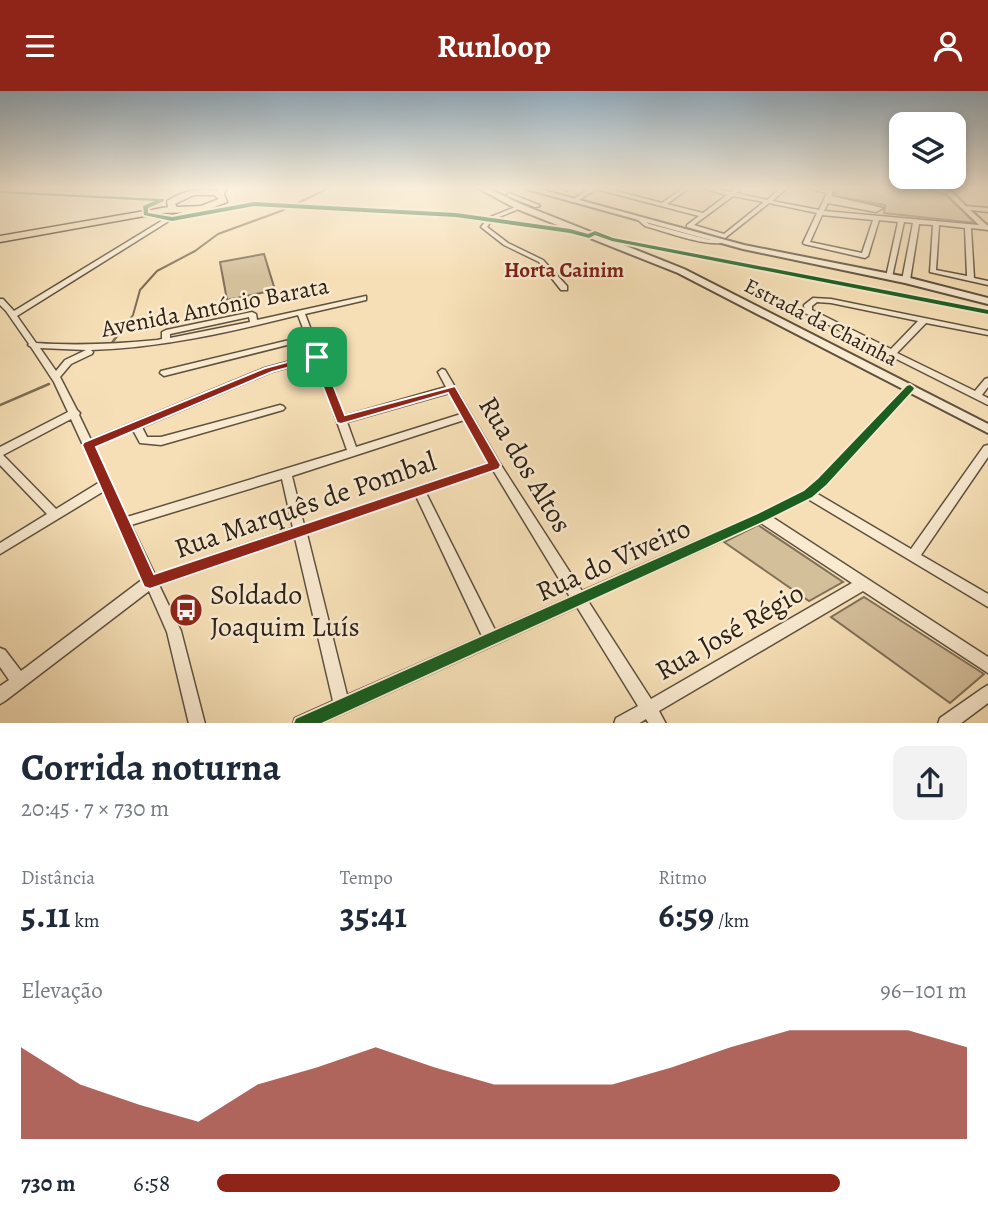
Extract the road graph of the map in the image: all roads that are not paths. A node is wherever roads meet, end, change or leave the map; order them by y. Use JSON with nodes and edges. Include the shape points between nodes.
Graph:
{"nodes":[{"id":1,"x":127,"y":217,"type":"edge"},
{"id":2,"x":162,"y":217,"type":"edge"},
{"id":3,"x":492,"y":217,"type":"edge"},
{"id":4,"x":553,"y":217,"type":"edge"},
{"id":5,"x":634,"y":217,"type":"edge"},
{"id":6,"x":700,"y":217,"type":"edge"},
{"id":7,"x":751,"y":217,"type":"edge"},
{"id":8,"x":818,"y":217,"type":"edge"},
{"id":9,"x":862,"y":217,"type":"edge"},
{"id":10,"x":876,"y":219,"type":"junction"},
{"id":11,"x":901,"y":221,"type":"junction"},
{"id":12,"x":916,"y":222,"type":"junction"},
{"id":13,"x":936,"y":223,"type":"junction"},
{"id":14,"x":968,"y":226,"type":"junction"},
{"id":15,"x":986,"y":228,"type":"edge"},
{"id":16,"x":0,"y":238,"type":"edge"},
{"id":17,"x":725,"y":238,"type":"junction"},
{"id":18,"x":889,"y":277,"type":"junction"},
{"id":19,"x":971,"y":279,"type":"junction"},
{"id":20,"x":906,"y":280,"type":"junction"},
{"id":21,"x":988,"y":283,"type":"edge"},
{"id":22,"x":564,"y":288,"type":"dead end"},
{"id":23,"x":363,"y":298,"type":"dead end"},
{"id":24,"x":988,"y":301,"type":"edge"},
{"id":25,"x":0,"y":302,"type":"edge"},
{"id":26,"x":11,"y":312,"type":"junction"},
{"id":27,"x":301,"y":312,"type":"junction"},
{"id":28,"x":924,"y":320,"type":"junction"},
{"id":29,"x":988,"y":333,"type":"edge"},
{"id":30,"x":310,"y":337,"type":"junction"},
{"id":31,"x":32,"y":345,"type":"junction"},
{"id":32,"x":99,"y":350,"type":"junction"},
{"id":33,"x":892,"y":353,"type":"junction"},
{"id":34,"x":317,"y":357,"type":"junction"},
{"id":35,"x":442,"y":372,"type":"dead end"},
{"id":36,"x":164,"y":373,"type":"dead end"},
{"id":37,"x":56,"y":377,"type":"junction"},
{"id":38,"x":988,"y":381,"type":"edge"},
{"id":39,"x":910,"y":388,"type":"junction"},
{"id":40,"x":451,"y":389,"type":"junction"},
{"id":41,"x":976,"y":396,"type":"junction"},
{"id":42,"x":988,"y":402,"type":"edge"},
{"id":43,"x":280,"y":408,"type":"dead end"},
{"id":44,"x":75,"y":413,"type":"junction"},
{"id":45,"x":466,"y":416,"type":"junction"},
{"id":46,"x":341,"y":420,"type":"junction"},
{"id":47,"x":136,"y":426,"type":"junction"},
{"id":48,"x":988,"y":429,"type":"edge"},
{"id":49,"x":89,"y":445,"type":"junction"},
{"id":50,"x":987,"y":449,"type":"edge"},
{"id":51,"x":0,"y":452,"type":"edge"},
{"id":52,"x":353,"y":452,"type":"junction"},
{"id":53,"x":0,"y":458,"type":"edge"},
{"id":54,"x":495,"y":465,"type":"junction"},
{"id":55,"x":286,"y":474,"type":"junction"},
{"id":56,"x":106,"y":484,"type":"junction"},
{"id":57,"x":419,"y":491,"type":"junction"},
{"id":58,"x":808,"y":494,"type":"junction"},
{"id":59,"x":55,"y":515,"type":"junction"},
{"id":60,"x":762,"y":517,"type":"junction"},
{"id":61,"x":123,"y":523,"type":"junction"},
{"id":62,"x":299,"y":531,"type":"junction"},
{"id":63,"x":0,"y":549,"type":"edge"},
{"id":64,"x":913,"y":556,"type":"junction"},
{"id":65,"x":150,"y":582,"type":"junction"},
{"id":66,"x":863,"y":584,"type":"junction"},
{"id":67,"x":578,"y":600,"type":"junction"},
{"id":68,"x":988,"y":601,"type":"edge"},
{"id":69,"x":491,"y":638,"type":"junction"},
{"id":70,"x":0,"y":655,"type":"edge"},
{"id":71,"x":988,"y":666,"type":"edge"},
{"id":72,"x":19,"y":681,"type":"junction"},
{"id":73,"x":988,"y":693,"type":"edge"},
{"id":74,"x":0,"y":696,"type":"edge"},
{"id":75,"x":342,"y":705,"type":"junction"},
{"id":76,"x":648,"y":709,"type":"junction"},
{"id":77,"x":197,"y":723,"type":"edge"},
{"id":78,"x":302,"y":723,"type":"edge"},
{"id":79,"x":622,"y":723,"type":"edge"},
{"id":80,"x":657,"y":723,"type":"edge"},
{"id":81,"x":946,"y":723,"type":"edge"}],
"edges":[{"from":1,"to":16,"type":"main road"},
{"from":2,"to":26,"type":"street"},
{"from":3,"to":22,"type":"street","via":[[484,227],[541,261]]},
{"from":4,"to":39,"type":"street","name":"Estrada da Chainha","via":[[681,271]]},
{"from":5,"to":17,"type":"street"},
{"from":6,"to":17,"type":"street","via":[[688,226]]},
{"from":7,"to":17,"type":"street"},
{"from":8,"to":10,"type":"street","via":[[806,243],[865,256]]},
{"from":9,"to":10,"type":"street"},
{"from":10,"to":11,"type":"street"},
{"from":11,"to":12,"type":"street"},
{"from":11,"to":18,"type":"street"},
{"from":12,"to":13,"type":"street"},
{"from":12,"to":20,"type":"street"},
{"from":13,"to":14,"type":"street"},
{"from":13,"to":19,"type":"street","via":[[932,271]]},
{"from":14,"to":15,"type":"street"},
{"from":14,"to":19,"type":"street"},
{"from":17,"to":18,"type":"street"},
{"from":18,"to":20,"type":"street"},
{"from":19,"to":21,"type":"street"},
{"from":20,"to":24,"type":"street"},
{"from":23,"to":27,"type":"street","name":"Avenida António Barata"},
{"from":25,"to":26,"type":"street"},
{"from":26,"to":31,"type":"street"},
{"from":27,"to":30,"type":"street"},
{"from":27,"to":32,"type":"street","name":"Avenida António Barata","via":[[166,341]]},
{"from":28,"to":29,"type":"street"},
{"from":28,"to":33,"type":"street"},
{"from":28,"to":33,"type":"street","via":[[831,301],[816,300],[808,305],[808,311]]},
{"from":30,"to":34,"type":"street"},
{"from":30,"to":36,"type":"street"},
{"from":31,"to":32,"type":"street","name":"Avenida António Barata"},
{"from":31,"to":37,"type":"street"},
{"from":32,"to":37,"type":"street","via":[[68,362]]},
{"from":33,"to":41,"type":"street"},
{"from":34,"to":46,"type":"street"},
{"from":34,"to":47,"type":"street","via":[[268,370]]},
{"from":35,"to":40,"type":"street","name":"Rua dos Altos"},
{"from":37,"to":44,"type":"street"},
{"from":38,"to":41,"type":"street"},
{"from":39,"to":48,"type":"street","name":"Estrada da Chainha"},
{"from":39,"to":58,"type":"street","name":"Rua do Viveiro"},
{"from":40,"to":45,"type":"street","name":"Rua dos Altos"},
{"from":40,"to":46,"type":"street"},
{"from":41,"to":42,"type":"street"},
{"from":43,"to":47,"type":"street","via":[[161,441],[144,439]]},
{"from":44,"to":49,"type":"street"},
{"from":44,"to":51,"type":"street"},
{"from":45,"to":52,"type":"street"},
{"from":45,"to":54,"type":"street","name":"Rua dos Altos"},
{"from":46,"to":52,"type":"street"},
{"from":47,"to":49,"type":"street"},
{"from":49,"to":56,"type":"street"},
{"from":50,"to":64,"type":"street"},
{"from":52,"to":55,"type":"street"},
{"from":53,"to":59,"type":"street"},
{"from":54,"to":57,"type":"street","name":"Rua Marquês de Pombal"},
{"from":54,"to":67,"type":"street","name":"Rua dos Altos"},
{"from":55,"to":61,"type":"street"},
{"from":55,"to":62,"type":"street"},
{"from":56,"to":59,"type":"street"},
{"from":56,"to":61,"type":"street"},
{"from":57,"to":62,"type":"street","name":"Rua Marquês de Pombal"},
{"from":57,"to":69,"type":"street"},
{"from":58,"to":60,"type":"street","name":"Rua do Viveiro"},
{"from":58,"to":64,"type":"street"},
{"from":59,"to":63,"type":"street"},
{"from":60,"to":66,"type":"street"},
{"from":60,"to":67,"type":"street","name":"Rua do Viveiro"},
{"from":61,"to":65,"type":"street"},
{"from":62,"to":65,"type":"street","name":"Rua Marquês de Pombal"},
{"from":62,"to":75,"type":"street"},
{"from":64,"to":68,"type":"street"},
{"from":65,"to":72,"type":"street","name":"Rua Marquês de Pombal"},
{"from":65,"to":77,"type":"street","via":[[174,631]]},
{"from":66,"to":71,"type":"street"},
{"from":66,"to":76,"type":"street","name":"Rua José Régio"},
{"from":67,"to":69,"type":"street","name":"Rua do Viveiro"},
{"from":67,"to":76,"type":"street","name":"Rua dos Altos"},
{"from":69,"to":75,"type":"street","name":"Rua do Viveiro"},
{"from":70,"to":72,"type":"street"},
{"from":72,"to":74,"type":"street","name":"Rua Marquês de Pombal"},
{"from":73,"to":81,"type":"street"},
{"from":75,"to":78,"type":"street","name":"Rua do Viveiro"},
{"from":76,"to":79,"type":"street","name":"Rua José Régio"},
{"from":76,"to":80,"type":"street","name":"Rua dos Altos"}]}
